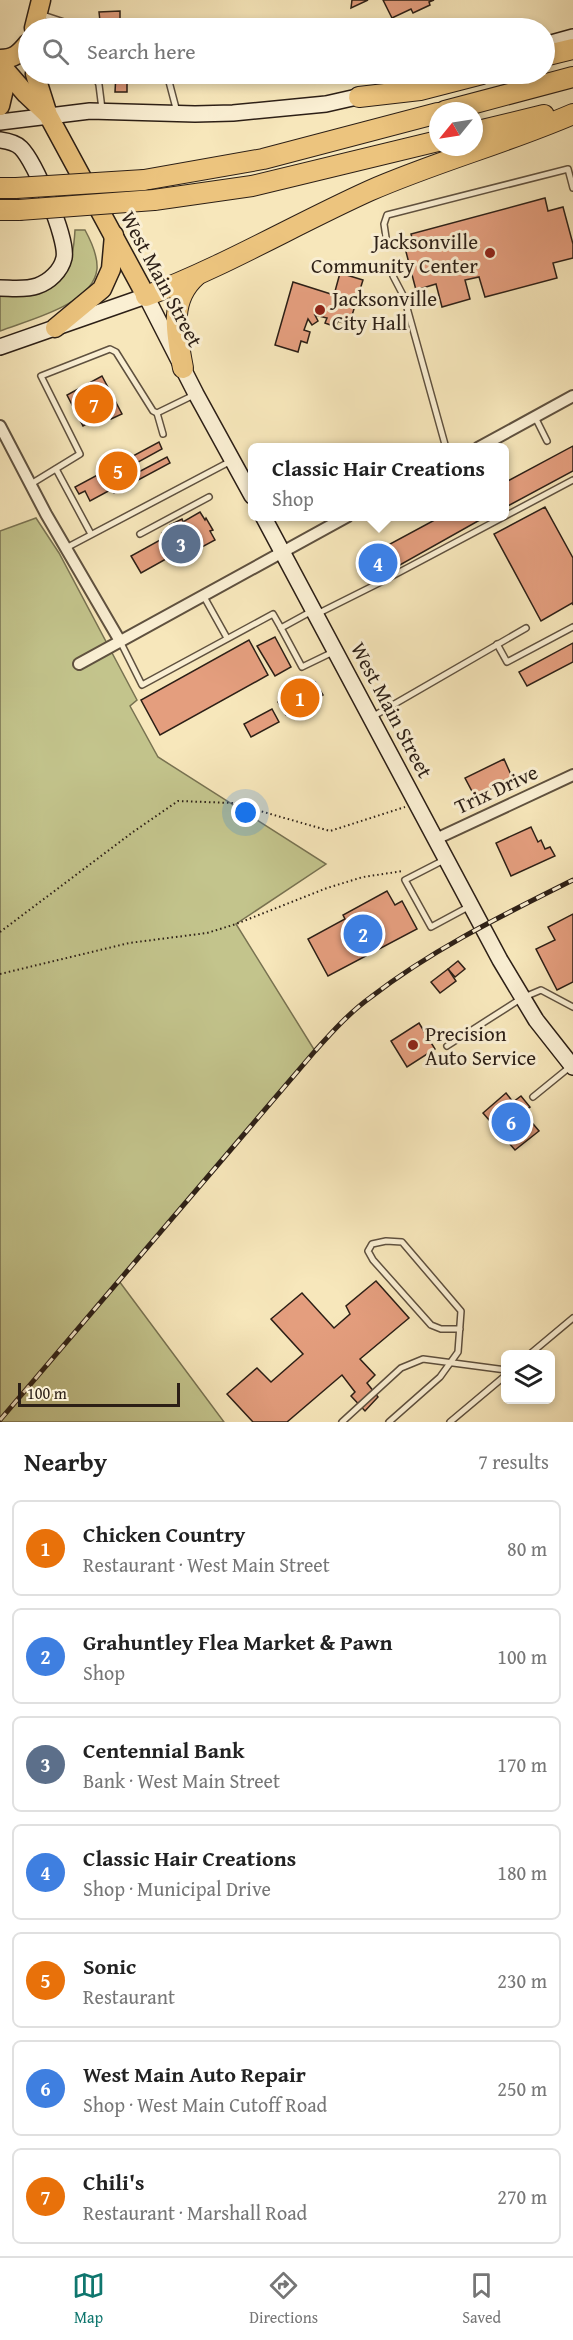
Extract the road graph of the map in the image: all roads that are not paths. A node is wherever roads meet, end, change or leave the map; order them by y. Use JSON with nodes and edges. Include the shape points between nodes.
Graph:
{"nodes":[{"id":1,"x":573,"y":37,"type":"edge"},
{"id":2,"x":555,"y":42,"type":"edge"},
{"id":3,"x":573,"y":49,"type":"edge"},
{"id":4,"x":555,"y":54,"type":"edge"},
{"id":5,"x":18,"y":55,"type":"edge"},
{"id":6,"x":0,"y":59,"type":"edge"},
{"id":7,"x":0,"y":64,"type":"edge"},
{"id":8,"x":0,"y":70,"type":"edge"},
{"id":9,"x":573,"y":77,"type":"edge"},
{"id":10,"x":555,"y":82,"type":"edge"},
{"id":11,"x":38,"y":84,"type":"edge"},
{"id":12,"x":99,"y":84,"type":"edge"},
{"id":13,"x":170,"y":84,"type":"edge"},
{"id":14,"x":405,"y":84,"type":"edge"},
{"id":15,"x":443,"y":84,"type":"edge"},
{"id":16,"x":547,"y":84,"type":"edge"},
{"id":17,"x":359,"y":97,"type":"junction"},
{"id":18,"x":479,"y":102,"type":"edge"},
{"id":19,"x":0,"y":106,"type":"edge"},
{"id":20,"x":573,"y":108,"type":"edge"},
{"id":21,"x":102,"y":111,"type":"junction"},
{"id":22,"x":178,"y":114,"type":"junction"},
{"id":23,"x":573,"y":114,"type":"edge"},
{"id":24,"x":48,"y":115,"type":"junction"},
{"id":25,"x":429,"y":115,"type":"edge"},
{"id":26,"x":0,"y":122,"type":"edge"},
{"id":27,"x":483,"y":130,"type":"edge"},
{"id":28,"x":0,"y":140,"type":"edge"},
{"id":29,"x":429,"y":143,"type":"edge"},
{"id":30,"x":8,"y":188,"type":"edge"},
{"id":31,"x":573,"y":188,"type":"edge"},
{"id":32,"x":9,"y":210,"type":"edge"},
{"id":33,"x":114,"y":235,"type":"junction"},
{"id":34,"x":387,"y":244,"type":"dead end"},
{"id":35,"x":198,"y":274,"type":"junction"},
{"id":36,"x":393,"y":276,"type":"dead end"},
{"id":37,"x":0,"y":288,"type":"edge"},
{"id":38,"x":146,"y":296,"type":"junction"},
{"id":39,"x":55,"y":328,"type":"junction"},
{"id":40,"x":0,"y":347,"type":"edge"},
{"id":41,"x":183,"y":368,"type":"junction"},
{"id":42,"x":196,"y":394,"type":"junction"},
{"id":43,"x":573,"y":396,"type":"edge"},
{"id":44,"x":157,"y":413,"type":"junction"},
{"id":45,"x":535,"y":417,"type":"junction"},
{"id":46,"x":0,"y":426,"type":"edge"},
{"id":47,"x":163,"y":434,"type":"dead end"},
{"id":48,"x":547,"y":441,"type":"dead end"},
{"id":49,"x":445,"y":443,"type":"edge"},
{"id":50,"x":486,"y":443,"type":"edge"},
{"id":51,"x":233,"y":460,"type":"junction"},
{"id":52,"x":56,"y":469,"type":"junction"},
{"id":53,"x":573,"y":480,"type":"edge"},
{"id":54,"x":31,"y":484,"type":"junction"},
{"id":55,"x":248,"y":488,"type":"edge"},
{"id":56,"x":209,"y":497,"type":"dead end"},
{"id":57,"x":509,"y":514,"type":"edge"},
{"id":58,"x":265,"y":521,"type":"edge"},
{"id":59,"x":339,"y":521,"type":"edge"},
{"id":60,"x":496,"y":521,"type":"edge"},
{"id":61,"x":91,"y":534,"type":"junction"},
{"id":62,"x":140,"y":534,"type":"dead end"},
{"id":63,"x":66,"y":548,"type":"junction"},
{"id":64,"x":281,"y":552,"type":"junction"},
{"id":65,"x":203,"y":594,"type":"junction"},
{"id":66,"x":314,"y":613,"type":"junction"},
{"id":67,"x":573,"y":627,"type":"edge"},
{"id":68,"x":281,"y":628,"type":"junction"},
{"id":69,"x":526,"y":628,"type":"dead end"},
{"id":70,"x":227,"y":638,"type":"junction"},
{"id":71,"x":120,"y":641,"type":"junction"},
{"id":72,"x":497,"y":644,"type":"junction"},
{"id":73,"x":335,"y":651,"type":"junction"},
{"id":74,"x":79,"y":664,"type":"dead end"},
{"id":75,"x":371,"y":718,"type":"junction"},
{"id":76,"x":573,"y":775,"type":"edge"},
{"id":77,"x":436,"y":838,"type":"junction"},
{"id":78,"x":446,"y":859,"type":"junction"},
{"id":79,"x":471,"y":905,"type":"junction"},
{"id":80,"x":522,"y":998,"type":"junction"},
{"id":81,"x":573,"y":1007,"type":"edge"},
{"id":82,"x":447,"y":1046,"type":"dead end"},
{"id":83,"x":570,"y":1060,"type":"edge"},
{"id":84,"x":533,"y":1097,"type":"dead end"},
{"id":85,"x":573,"y":1318,"type":"edge"},
{"id":86,"x":460,"y":1329,"type":"junction"},
{"id":87,"x":535,"y":1350,"type":"edge"},
{"id":88,"x":450,"y":1362,"type":"junction"},
{"id":89,"x":501,"y":1369,"type":"edge"},
{"id":90,"x":501,"y":1379,"type":"edge"},
{"id":91,"x":342,"y":1422,"type":"edge"},
{"id":92,"x":389,"y":1422,"type":"edge"},
{"id":93,"x":450,"y":1422,"type":"edge"}],
"edges":[{"from":1,"to":2,"type":"main road"},
{"from":3,"to":4,"type":"highway"},
{"from":5,"to":6,"type":"main road"},
{"from":7,"to":24,"type":"main road"},
{"from":8,"to":19,"type":"main road","via":[[4,89]]},
{"from":9,"to":10,"type":"highway"},
{"from":11,"to":24,"type":"main road"},
{"from":12,"to":21,"type":"lane"},
{"from":13,"to":22,"type":"lane"},
{"from":14,"to":17,"type":"main road"},
{"from":15,"to":17,"type":"highway"},
{"from":16,"to":18,"type":"highway"},
{"from":17,"to":22,"type":"main road","via":[[293,108]]},
{"from":20,"to":27,"type":"highway"},
{"from":21,"to":22,"type":"main road"},
{"from":21,"to":24,"type":"main road"},
{"from":23,"to":35,"type":"highway","via":[[412,173]]},
{"from":24,"to":26,"type":"main road"},
{"from":24,"to":33,"type":"main road","name":"West Main Street"},
{"from":25,"to":30,"type":"highway","bridge":true,"via":[[263,159],[144,180]]},
{"from":28,"to":37,"type":"main road","via":[[21,148],[32,164],[64,241],[65,255],[54,276],[40,285]]},
{"from":29,"to":32,"type":"highway","bridge":true,"via":[[252,186],[154,200]]},
{"from":31,"to":34,"type":"lane","via":[[568,169],[387,215]]},
{"from":33,"to":38,"type":"main road","name":"West Main Street"},
{"from":33,"to":39,"type":"main road","via":[[111,269],[102,289]]},
{"from":35,"to":38,"type":"highway"},
{"from":35,"to":41,"type":"highway","via":[[178,302],[176,328]]},
{"from":36,"to":49,"type":"lane","via":[[404,297]]},
{"from":38,"to":39,"type":"main road"},
{"from":38,"to":41,"type":"main road","name":"West Main Street"},
{"from":39,"to":40,"type":"main road"},
{"from":41,"to":42,"type":"main road","name":"West Main Street"},
{"from":42,"to":44,"type":"lane"},
{"from":42,"to":51,"type":"main road","name":"West Main Street"},
{"from":43,"to":45,"type":"street"},
{"from":44,"to":47,"type":"lane"},
{"from":44,"to":52,"type":"lane","via":[[110,349],[41,376],[80,451]]},
{"from":45,"to":48,"type":"lane"},
{"from":45,"to":50,"type":"street"},
{"from":46,"to":54,"type":"street"},
{"from":51,"to":55,"type":"main road","name":"West Main Street"},
{"from":51,"to":61,"type":"lane"},
{"from":52,"to":54,"type":"lane"},
{"from":52,"to":61,"type":"lane"},
{"from":53,"to":57,"type":"lane"},
{"from":54,"to":63,"type":"street"},
{"from":56,"to":62,"type":"lane"},
{"from":58,"to":64,"type":"main road","name":"West Main Street"},
{"from":59,"to":64,"type":"street"},
{"from":60,"to":66,"type":"lane"},
{"from":61,"to":63,"type":"lane"},
{"from":63,"to":71,"type":"street"},
{"from":64,"to":65,"type":"street"},
{"from":64,"to":66,"type":"main road","name":"West Main Street"},
{"from":65,"to":70,"type":"lane"},
{"from":65,"to":71,"type":"street"},
{"from":66,"to":68,"type":"lane"},
{"from":66,"to":73,"type":"main road","name":"West Main Street"},
{"from":67,"to":72,"type":"lane","via":[[507,662]]},
{"from":68,"to":70,"type":"lane","via":[[273,614]]},
{"from":68,"to":73,"type":"lane","via":[[302,667]]},
{"from":69,"to":72,"type":"lane"},
{"from":70,"to":71,"type":"lane","via":[[142,685]]},
{"from":71,"to":74,"type":"street"},
{"from":72,"to":75,"type":"lane"},
{"from":73,"to":75,"type":"main road","name":"West Main Street"},
{"from":75,"to":77,"type":"main road","name":"West Main Street"},
{"from":76,"to":77,"type":"street","name":"Trix Drive"},
{"from":77,"to":78,"type":"main road","name":"West Main Street"},
{"from":78,"to":79,"type":"main road","name":"West Main Street"},
{"from":78,"to":79,"type":"lane","via":[[405,880],[431,927]]},
{"from":79,"to":80,"type":"main road","name":"West Main Street"},
{"from":80,"to":81,"type":"lane","via":[[541,990]]},
{"from":80,"to":82,"type":"lane"},
{"from":80,"to":83,"type":"main road","name":"West Main Street"},
{"from":83,"to":84,"type":"lane"},
{"from":85,"to":87,"type":"lane"},
{"from":86,"to":86,"type":"lane","via":[[430,1325],[373,1260],[368,1251],[372,1244],[386,1240],[402,1242],[461,1311]]},
{"from":86,"to":88,"type":"lane","via":[[458,1352]]},
{"from":88,"to":89,"type":"lane"},
{"from":88,"to":91,"type":"lane","via":[[423,1359],[402,1368]]},
{"from":88,"to":92,"type":"lane","via":[[440,1377]]},
{"from":90,"to":93,"type":"lane"}]}
